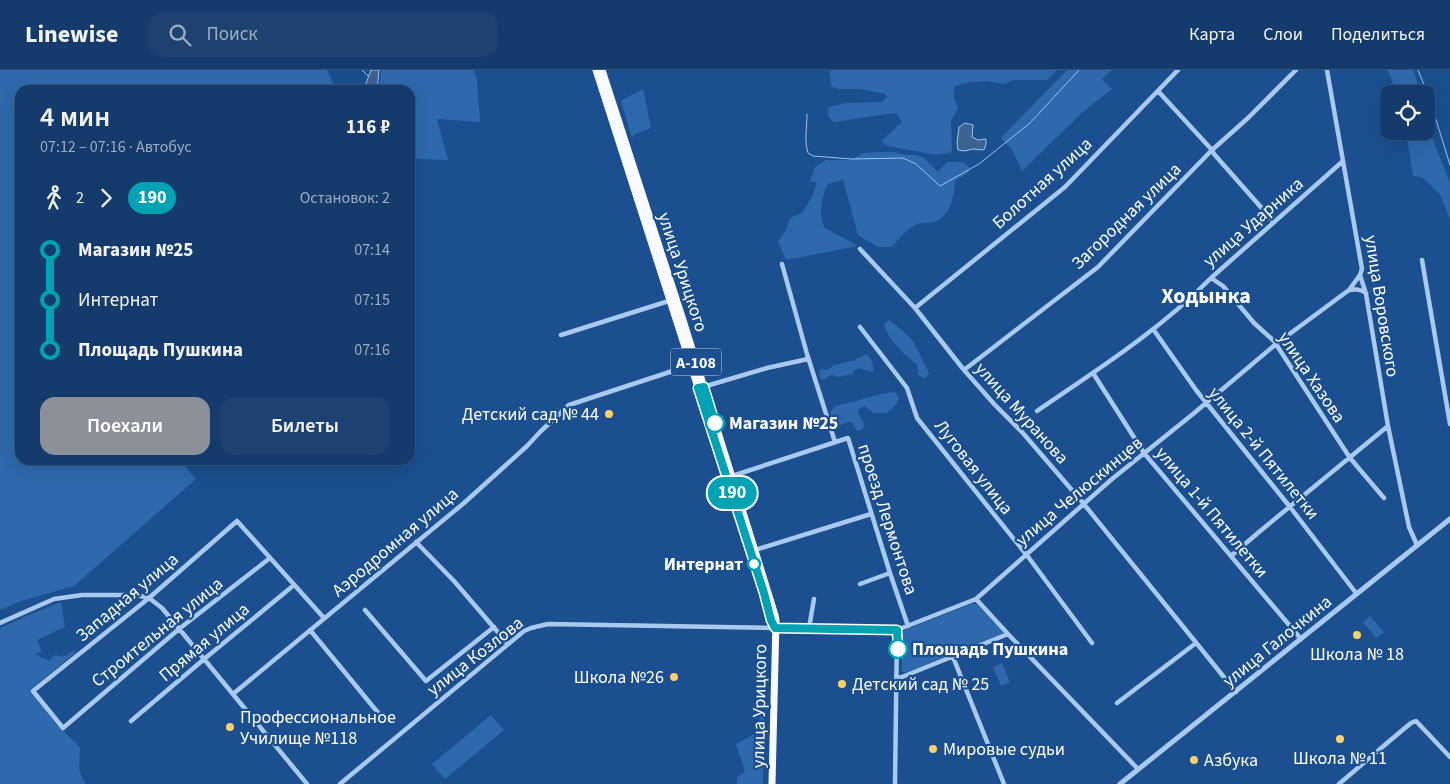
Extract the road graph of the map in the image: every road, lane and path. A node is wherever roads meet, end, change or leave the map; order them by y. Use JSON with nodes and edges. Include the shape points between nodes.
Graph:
{"nodes":[{"id":1,"x":596,"y":70,"type":"edge"},
{"id":2,"x":602,"y":70,"type":"edge"},
{"id":3,"x":1178,"y":70,"type":"edge"},
{"id":4,"x":1296,"y":70,"type":"edge"},
{"id":5,"x":1327,"y":70,"type":"edge"},
{"id":6,"x":1158,"y":91,"type":"junction"},
{"id":7,"x":609,"y":99,"type":"junction"},
{"id":8,"x":1212,"y":150,"type":"junction"},
{"id":9,"x":1344,"y":160,"type":"junction"},
{"id":10,"x":1274,"y":222,"type":"junction"},
{"id":11,"x":860,"y":249,"type":"dead end"},
{"id":12,"x":1422,"y":260,"type":"dead end"},
{"id":13,"x":782,"y":264,"type":"dead end"},
{"id":14,"x":1360,"y":275,"type":"junction"},
{"id":15,"x":1211,"y":278,"type":"junction"},
{"id":16,"x":1349,"y":290,"type":"junction"},
{"id":17,"x":1366,"y":294,"type":"junction"},
{"id":18,"x":673,"y":300,"type":"junction"},
{"id":19,"x":915,"y":308,"type":"junction"},
{"id":20,"x":860,"y":327,"type":"dead end"},
{"id":21,"x":1153,"y":329,"type":"junction"},
{"id":22,"x":561,"y":335,"type":"dead end"},
{"id":23,"x":1276,"y":344,"type":"junction"},
{"id":24,"x":808,"y":359,"type":"junction"},
{"id":25,"x":691,"y":365,"type":"junction"},
{"id":26,"x":964,"y":370,"type":"junction"},
{"id":27,"x":1093,"y":373,"type":"junction"},
{"id":28,"x":701,"y":388,"type":"junction"},
{"id":29,"x":1207,"y":402,"type":"junction"},
{"id":30,"x":1037,"y":411,"type":"dead end"},
{"id":31,"x":1450,"y":424,"type":"edge"},
{"id":32,"x":1388,"y":426,"type":"junction"},
{"id":33,"x":834,"y":442,"type":"junction"},
{"id":34,"x":1144,"y":453,"type":"junction"},
{"id":35,"x":1350,"y":458,"type":"junction"},
{"id":36,"x":732,"y":476,"type":"junction"},
{"id":37,"x":1384,"y":498,"type":"dead end"},
{"id":38,"x":1083,"y":503,"type":"junction"},
{"id":39,"x":1290,"y":507,"type":"junction"},
{"id":40,"x":871,"y":514,"type":"junction"},
{"id":41,"x":1450,"y":519,"type":"edge"},
{"id":42,"x":416,"y":542,"type":"junction"},
{"id":43,"x":1417,"y":545,"type":"junction"},
{"id":44,"x":755,"y":550,"type":"junction"},
{"id":45,"x":1025,"y":555,"type":"junction"},
{"id":46,"x":1231,"y":556,"type":"junction"},
{"id":47,"x":270,"y":558,"type":"junction"},
{"id":48,"x":890,"y":573,"type":"junction"},
{"id":49,"x":860,"y":584,"type":"dead end"},
{"id":50,"x":294,"y":585,"type":"junction"},
{"id":51,"x":1356,"y":593,"type":"junction"},
{"id":52,"x":149,"y":598,"type":"junction"},
{"id":53,"x":814,"y":599,"type":"dead end"},
{"id":54,"x":976,"y":599,"type":"junction"},
{"id":55,"x":365,"y":610,"type":"dead end"},
{"id":56,"x":324,"y":618,"type":"junction"},
{"id":57,"x":0,"y":622,"type":"edge"},
{"id":58,"x":908,"y":626,"type":"junction"},
{"id":59,"x":494,"y":627,"type":"junction"},
{"id":60,"x":775,"y":628,"type":"junction"},
{"id":61,"x":809,"y":628,"type":"junction"},
{"id":62,"x":178,"y":629,"type":"junction"},
{"id":63,"x":310,"y":630,"type":"junction"},
{"id":64,"x":897,"y":630,"type":"junction"},
{"id":65,"x":1008,"y":634,"type":"junction"},
{"id":66,"x":1301,"y":639,"type":"junction"},
{"id":67,"x":1196,"y":642,"type":"junction"},
{"id":68,"x":1092,"y":643,"type":"dead end"},
{"id":69,"x":508,"y":644,"type":"junction"},
{"id":70,"x":953,"y":657,"type":"junction"},
{"id":71,"x":203,"y":660,"type":"junction"},
{"id":72,"x":897,"y":678,"type":"junction"},
{"id":73,"x":1236,"y":692,"type":"junction"},
{"id":74,"x":233,"y":694,"type":"junction"},
{"id":75,"x":1117,"y":703,"type":"dead end"},
{"id":76,"x":384,"y":720,"type":"dead end"},
{"id":77,"x":132,"y":721,"type":"dead end"},
{"id":78,"x":63,"y":728,"type":"joint"},
{"id":79,"x":1450,"y":757,"type":"edge"},
{"id":80,"x":1138,"y":769,"type":"junction"},
{"id":81,"x":307,"y":784,"type":"edge"},
{"id":82,"x":340,"y":784,"type":"edge"},
{"id":83,"x":772,"y":784,"type":"edge"},
{"id":84,"x":895,"y":784,"type":"edge"},
{"id":85,"x":1004,"y":784,"type":"edge"},
{"id":86,"x":1120,"y":784,"type":"edge"},
{"id":87,"x":1339,"y":784,"type":"edge"}],
"edges":[{"from":1,"to":7,"type":"highway","number":"А-108"},
{"from":2,"to":7,"type":"highway","number":"А-108"},
{"from":3,"to":6,"type":"street","name":"Болотная улица"},
{"from":4,"to":8,"type":"street","name":"Загородная улица"},
{"from":5,"to":9,"type":"street","name":"улица Воровского"},
{"from":6,"to":8,"type":"street"},
{"from":6,"to":19,"type":"street","name":"Болотная улица","via":[[1065,186]]},
{"from":7,"to":18,"type":"highway","name":"улица Урицкого","number":"А-108"},
{"from":8,"to":10,"type":"street"},
{"from":8,"to":26,"type":"street","name":"Загородная улица","via":[[1098,268]]},
{"from":9,"to":10,"type":"street","name":"улица Ударника"},
{"from":9,"to":14,"type":"street","name":"улица Воровского","via":[[1362,269]]},
{"from":10,"to":15,"type":"street","name":"улица Ударника"},
{"from":11,"to":19,"type":"street","name":"улица Муранова"},
{"from":12,"to":31,"type":"street"},
{"from":13,"to":24,"type":"street","name":"проезд Лермонтова"},
{"from":14,"to":16,"type":"street","name":"улица Челюскинцев"},
{"from":14,"to":17,"type":"street","name":"улица Воровского"},
{"from":15,"to":21,"type":"street","name":"улица Ударника"},
{"from":15,"to":23,"type":"street","name":"улица Хазова","via":[[1223,286]]},
{"from":16,"to":17,"type":"street"},
{"from":16,"to":23,"type":"street","name":"улица Челюскинцев"},
{"from":17,"to":32,"type":"street","name":"улица Воровского"},
{"from":18,"to":22,"type":"street"},
{"from":18,"to":25,"type":"highway","name":"улица Урицкого","number":"А-108"},
{"from":18,"to":28,"type":"highway","name":"улица Урицкого","number":"А-108"},
{"from":19,"to":26,"type":"street","name":"улица Муранова"},
{"from":20,"to":45,"type":"street","name":"Луговая улица","via":[[907,388],[918,418]]},
{"from":21,"to":27,"type":"street","name":"улица Ударника"},
{"from":21,"to":29,"type":"street","name":"улица 2-й Пятилетки"},
{"from":23,"to":29,"type":"street","name":"улица Челюскинцев"},
{"from":23,"to":35,"type":"street","name":"улица Хазова"},
{"from":24,"to":28,"type":"street"},
{"from":24,"to":33,"type":"street","name":"проезд Лермонтова"},
{"from":25,"to":28,"type":"highway","name":"улица Урицкого","number":"А-108"},
{"from":25,"to":42,"type":"street","name":"Аэродромная улица","via":[[569,405],[464,503]]},
{"from":26,"to":38,"type":"street","name":"улица Муранова"},
{"from":27,"to":30,"type":"street","name":"улица Ударника"},
{"from":27,"to":34,"type":"street","name":"улица 1-й Пятилетки"},
{"from":28,"to":36,"type":"highway","name":"улица Урицкого","number":"А-108"},
{"from":28,"to":60,"type":"highway","name":"улица Урицкого","number":"А-108"},
{"from":29,"to":34,"type":"street","name":"улица Челюскинцев"},
{"from":29,"to":39,"type":"street","name":"улица 2-й Пятилетки"},
{"from":32,"to":35,"type":"street"},
{"from":32,"to":43,"type":"street","name":"улица Воровского","via":[[1409,528]]},
{"from":33,"to":36,"type":"street"},
{"from":33,"to":40,"type":"street","name":"проезд Лермонтова","via":[[848,438]]},
{"from":34,"to":38,"type":"street","name":"улица Челюскинцев"},
{"from":34,"to":46,"type":"street","name":"улица 1-й Пятилетки"},
{"from":35,"to":37,"type":"street","name":"улица Хазова"},
{"from":35,"to":39,"type":"street"},
{"from":36,"to":44,"type":"highway","name":"улица Урицкого","number":"А-108"},
{"from":38,"to":45,"type":"street","name":"улица Челюскинцев"},
{"from":38,"to":67,"type":"street","name":"улица Муранова"},
{"from":39,"to":46,"type":"street"},
{"from":39,"to":51,"type":"street","name":"улица 2-й Пятилетки"},
{"from":40,"to":44,"type":"street"},
{"from":40,"to":48,"type":"street","name":"проезд Лермонтова"},
{"from":41,"to":43,"type":"street","name":"улица Галочкина"},
{"from":42,"to":56,"type":"street","name":"Аэродромная улица"},
{"from":42,"to":59,"type":"street"},
{"from":43,"to":51,"type":"street","name":"улица Галочкина"},
{"from":44,"to":60,"type":"highway","name":"улица Урицкого","number":"А-108","via":[[775,615]]},
{"from":45,"to":54,"type":"street","name":"улица Челюскинцев"},
{"from":45,"to":68,"type":"street","name":"Луговая улица"},
{"from":46,"to":66,"type":"street","name":"улица 1-й Пятилетки"},
{"from":47,"to":50,"type":"street"},
{"from":47,"to":52,"type":"street","name":"Западная улица","via":[[237,521]]},
{"from":47,"to":62,"type":"street","name":"Строительная улица"},
{"from":48,"to":49,"type":"street"},
{"from":48,"to":58,"type":"street","name":"проезд Лермонтова"},
{"from":50,"to":56,"type":"street"},
{"from":50,"to":71,"type":"street","name":"Прямая улица"},
{"from":51,"to":66,"type":"street","name":"улица Галочкина"},
{"from":52,"to":57,"type":"street","via":[[82,595],[54,599]]},
{"from":52,"to":62,"type":"street"},
{"from":52,"to":78,"type":"street","name":"Западная улица","via":[[33,691]]},
{"from":53,"to":61,"type":"street"},
{"from":54,"to":58,"type":"street","name":"улица Челюскинцев"},
{"from":54,"to":65,"type":"street"},
{"from":55,"to":59,"type":"street","via":[[426,681]]},
{"from":56,"to":63,"type":"street","name":"Аэродромная улица"},
{"from":58,"to":64,"type":"street","name":"улица Челюскинцев"},
{"from":59,"to":69,"type":"street"},
{"from":60,"to":61,"type":"street","name":"улица Челюскинцев"},
{"from":60,"to":69,"type":"street","name":"улица Козлова","via":[[548,624],[524,631]]},
{"from":60,"to":83,"type":"highway","name":"улица Урицкого","number":"А-108"},
{"from":61,"to":64,"type":"street","name":"улица Челюскинцев"},
{"from":62,"to":71,"type":"street"},
{"from":62,"to":78,"type":"street","name":"Строительная улица"},
{"from":63,"to":74,"type":"street","name":"Аэродромная улица"},
{"from":63,"to":76,"type":"street"},
{"from":64,"to":72,"type":"street"},
{"from":65,"to":70,"type":"street"},
{"from":65,"to":80,"type":"street"},
{"from":66,"to":73,"type":"street","name":"улица Галочкина"},
{"from":67,"to":73,"type":"street","name":"улица Муранова"},
{"from":67,"to":75,"type":"street"},
{"from":69,"to":82,"type":"street","name":"улица Козлова"},
{"from":70,"to":72,"type":"street"},
{"from":70,"to":85,"type":"street"},
{"from":71,"to":74,"type":"street"},
{"from":71,"to":77,"type":"street","name":"Прямая улица"},
{"from":72,"to":84,"type":"street"},
{"from":73,"to":80,"type":"street","name":"улица Галочкина"},
{"from":74,"to":81,"type":"street"},
{"from":79,"to":87,"type":"street","via":[[1416,721]]},
{"from":80,"to":86,"type":"street","name":"улица Галочкина"}]}
